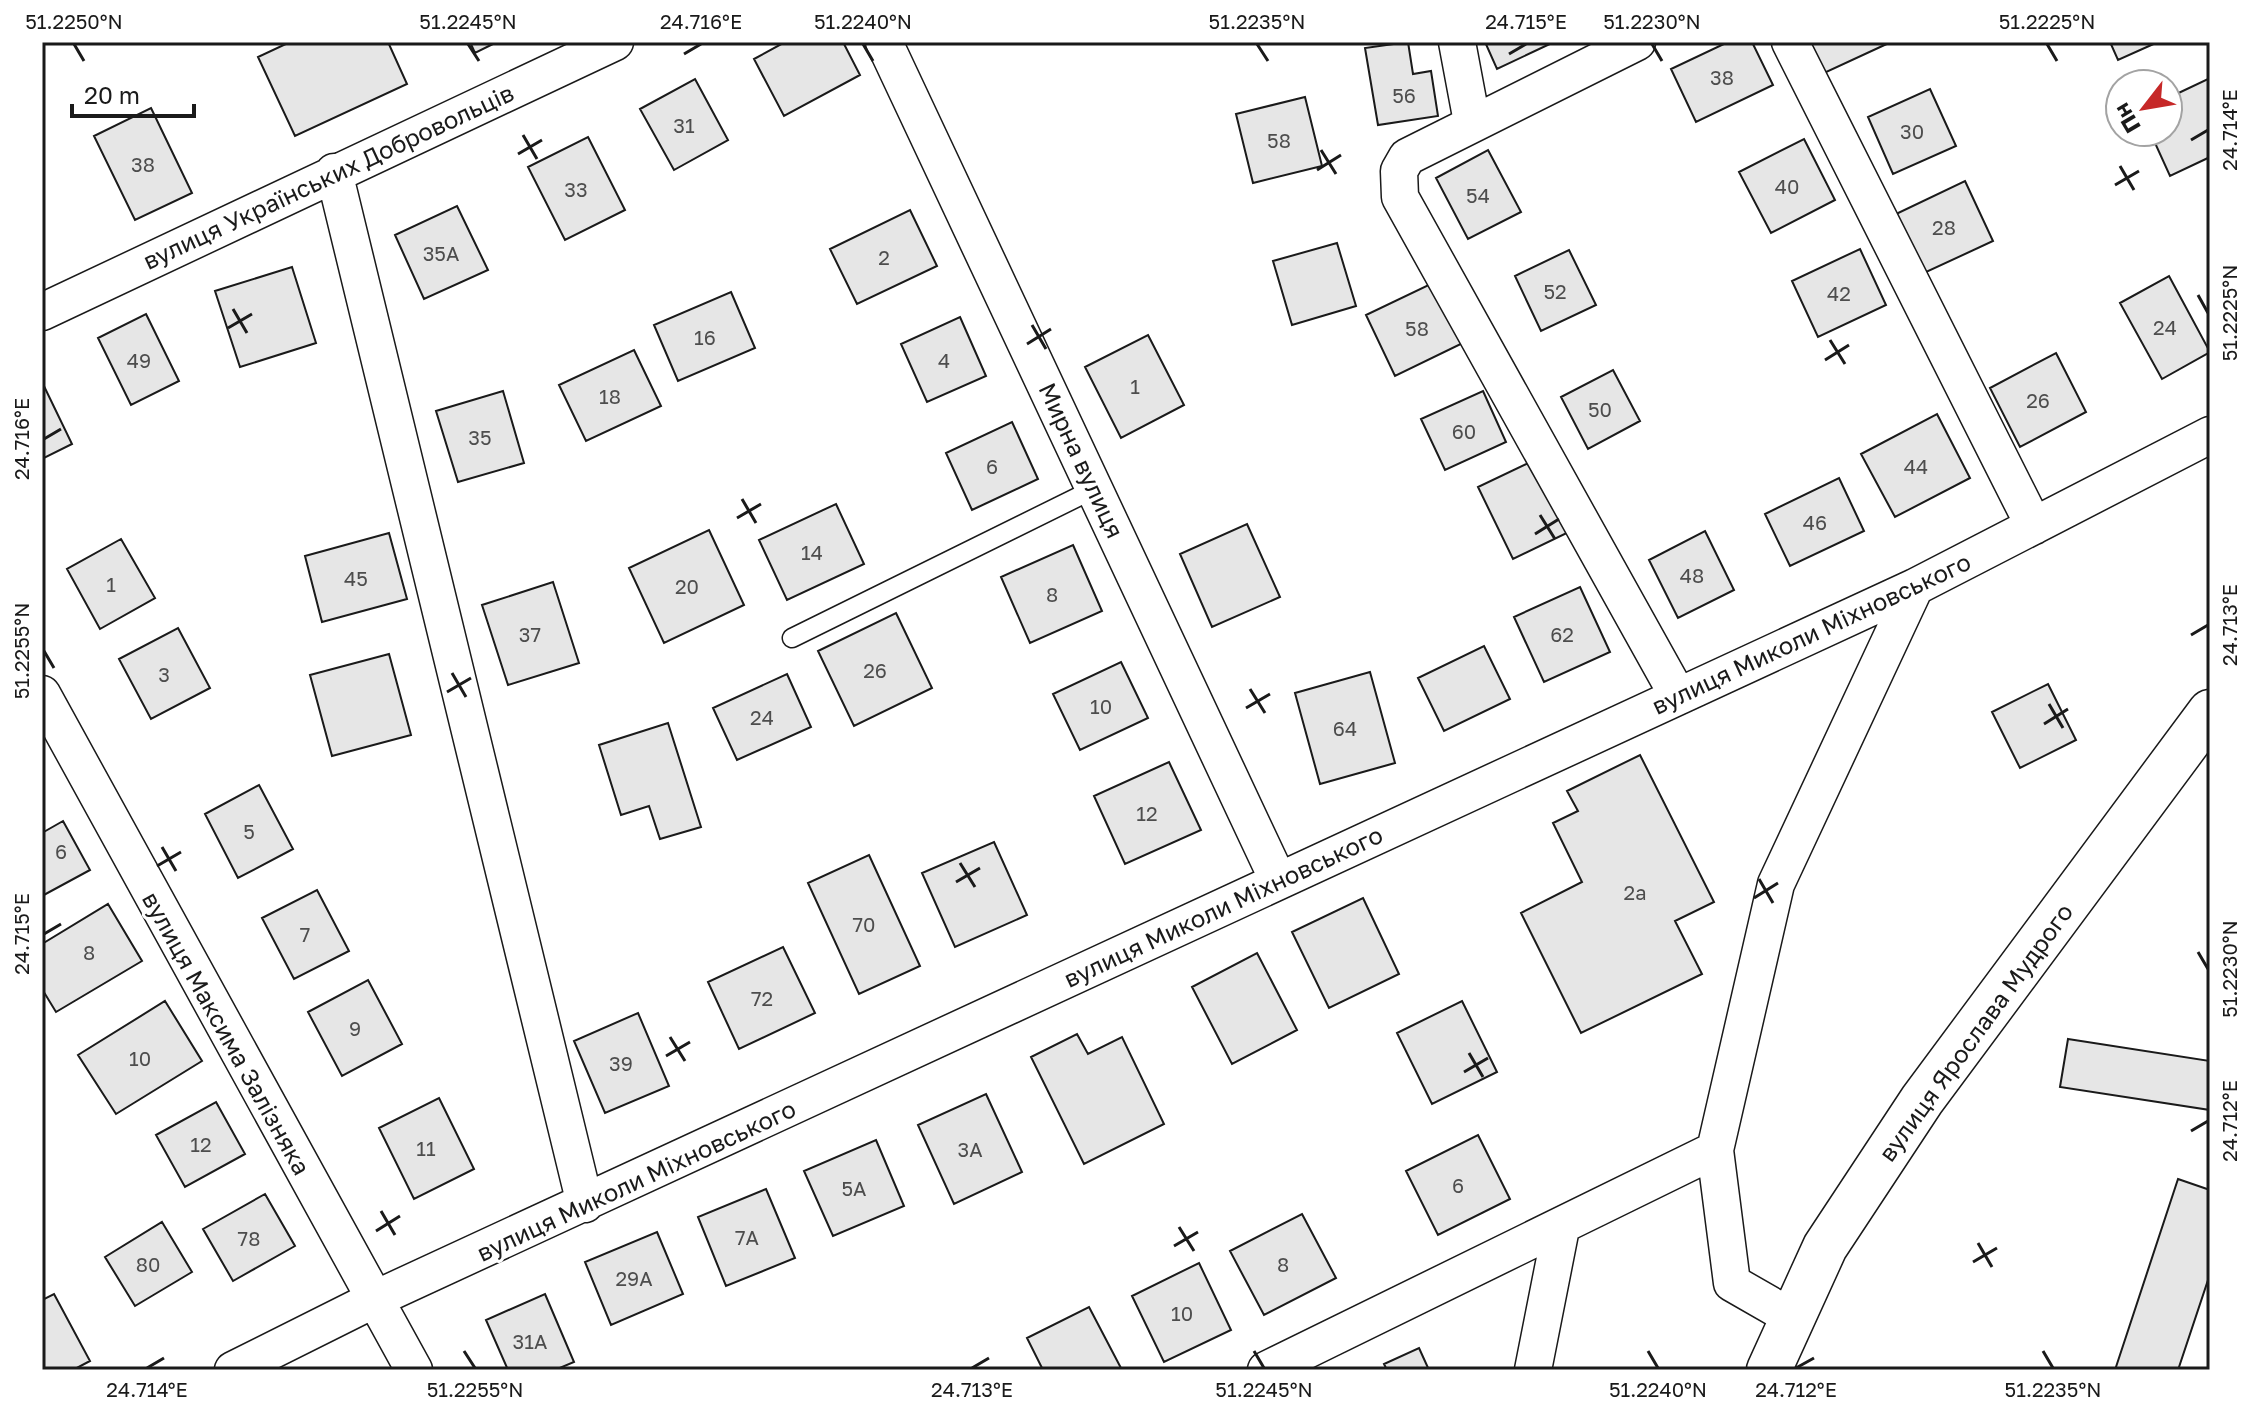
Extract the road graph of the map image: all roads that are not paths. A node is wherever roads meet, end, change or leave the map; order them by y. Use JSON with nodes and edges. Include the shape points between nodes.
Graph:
{"nodes":[{"id":1,"x":615,"y":42,"type":"edge"},
{"id":2,"x":884,"y":42,"type":"edge"},
{"id":3,"x":1457,"y":42,"type":"edge"},
{"id":4,"x":1637,"y":42,"type":"edge"},
{"id":5,"x":1790,"y":42,"type":"edge"},
{"id":6,"x":1472,"y":122,"type":"junction"},
{"id":7,"x":334,"y":172,"type":"junction"},
{"id":8,"x":42,"y":312,"type":"edge"},
{"id":9,"x":2210,"y":435,"type":"edge"},
{"id":10,"x":1096,"y":488,"type":"junction"},
{"id":11,"x":2034,"y":526,"type":"junction"},
{"id":12,"x":1915,"y":587,"type":"junction"},
{"id":13,"x":792,"y":638,"type":"dead end"},
{"id":14,"x":42,"y":694,"type":"edge"},
{"id":15,"x":1678,"y":696,"type":"junction"},
{"id":16,"x":2210,"y":712,"type":"edge"},
{"id":17,"x":1278,"y":880,"type":"junction"},
{"id":18,"x":1715,"y":1150,"type":"junction"},
{"id":19,"x":585,"y":1204,"type":"junction"},
{"id":20,"x":1561,"y":1228,"type":"junction"},
{"id":21,"x":373,"y":1300,"type":"junction"},
{"id":22,"x":1793,"y":1318,"type":"junction"},
{"id":23,"x":408,"y":1366,"type":"edge"},
{"id":24,"x":233,"y":1370,"type":"edge"},
{"id":25,"x":1266,"y":1370,"type":"edge"},
{"id":26,"x":1533,"y":1370,"type":"edge"},
{"id":27,"x":1769,"y":1370,"type":"edge"}],
"edges":[{"from":1,"to":7,"type":"street","name":"вулиця Українських Добровольців"},
{"from":2,"to":10,"type":"street","name":"Мирна вулиця"},
{"from":3,"to":6,"type":"street"},
{"from":4,"to":6,"type":"street"},
{"from":5,"to":11,"type":"street"},
{"from":6,"to":15,"type":"street","via":[[1407,157],[1399,171],[1400,197]]},
{"from":7,"to":8,"type":"street","name":"вулиця Українських Добровольців"},
{"from":7,"to":19,"type":"street"},
{"from":9,"to":11,"type":"street","name":"вулиця Миколи Міхновського"},
{"from":10,"to":13,"type":"lane"},
{"from":10,"to":17,"type":"street","name":"Мирна вулиця"},
{"from":11,"to":12,"type":"street","name":"вулиця Миколи Міхновського"},
{"from":12,"to":15,"type":"street","name":"вулиця Миколи Міхновського"},
{"from":12,"to":18,"type":"street","via":[[1776,884]]},
{"from":14,"to":21,"type":"street","name":"вулиця Максима Залізняка"},
{"from":15,"to":17,"type":"street","name":"вулиця Миколи Міхновського"},
{"from":16,"to":22,"type":"highway","name":"вулиця Ярослава Мудрого","via":[[1922,1100],[1825,1247]]},
{"from":17,"to":19,"type":"street","name":"вулиця Миколи Міхновського"},
{"from":18,"to":20,"type":"street"},
{"from":18,"to":22,"type":"street","via":[[1732,1283]]},
{"from":19,"to":21,"type":"street","name":"вулиця Миколи Міхновського"},
{"from":20,"to":25,"type":"street"},
{"from":20,"to":26,"type":"street"},
{"from":21,"to":23,"type":"street","name":"вулиця Максима Залізняка"},
{"from":21,"to":24,"type":"street","name":"вулиця Миколи Міхновського"},
{"from":22,"to":27,"type":"highway","name":"вулиця Ярослава Мудрого"}]}
